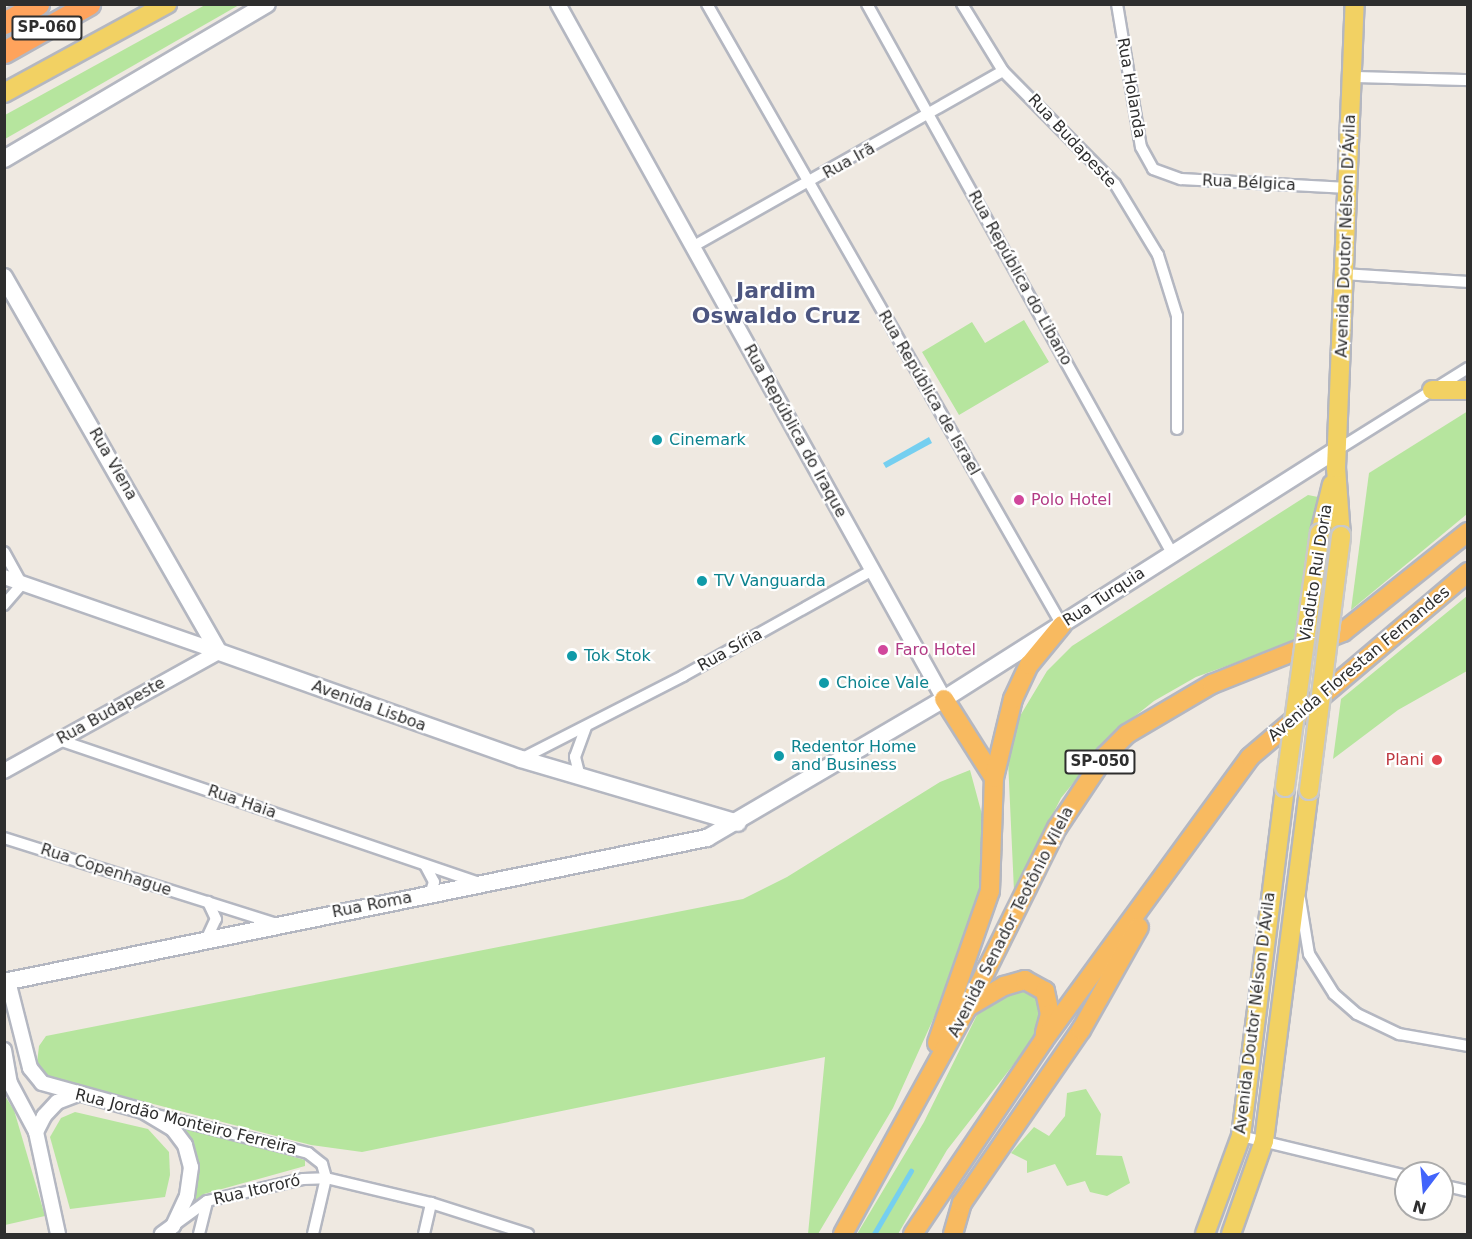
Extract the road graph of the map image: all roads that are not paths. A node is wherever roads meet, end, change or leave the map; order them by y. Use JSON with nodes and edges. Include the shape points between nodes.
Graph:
{"nodes":[{"id":1,"x":38,"y":4,"type":"edge"},
{"id":2,"x":89,"y":4,"type":"edge"},
{"id":3,"x":167,"y":4,"type":"edge"},
{"id":4,"x":267,"y":4,"type":"edge"},
{"id":5,"x":707,"y":4,"type":"edge"},
{"id":6,"x":867,"y":4,"type":"edge"},
{"id":7,"x":962,"y":4,"type":"edge"},
{"id":8,"x":1117,"y":4,"type":"edge"},
{"id":9,"x":1355,"y":4,"type":"edge"},
{"id":10,"x":560,"y":5,"type":"edge"},
{"id":11,"x":4,"y":23,"type":"edge"},
{"id":12,"x":4,"y":52,"type":"edge"},
{"id":13,"x":1004,"y":70,"type":"junction"},
{"id":14,"x":1352,"y":77,"type":"junction"},
{"id":15,"x":1467,"y":80,"type":"edge"},
{"id":16,"x":4,"y":93,"type":"edge"},
{"id":17,"x":930,"y":115,"type":"junction"},
{"id":18,"x":4,"y":159,"type":"edge"},
{"id":19,"x":1153,"y":169,"type":"joint"},
{"id":20,"x":809,"y":184,"type":"junction"},
{"id":21,"x":1348,"y":188,"type":"junction"},
{"id":22,"x":692,"y":247,"type":"junction"},
{"id":23,"x":1344,"y":274,"type":"junction"},
{"id":24,"x":4,"y":277,"type":"edge"},
{"id":25,"x":1467,"y":282,"type":"edge"},
{"id":26,"x":1467,"y":368,"type":"edge"},
{"id":27,"x":1432,"y":390,"type":"junction"},
{"id":28,"x":1467,"y":390,"type":"edge"},
{"id":29,"x":1177,"y":429,"type":"dead end"},
{"id":30,"x":1336,"y":459,"type":"junction"},
{"id":31,"x":1467,"y":532,"type":"edge"},
{"id":32,"x":4,"y":552,"type":"edge"},
{"id":33,"x":1172,"y":553,"type":"junction"},
{"id":34,"x":873,"y":570,"type":"junction"},
{"id":35,"x":1467,"y":572,"type":"edge"},
{"id":36,"x":4,"y":577,"type":"edge"},
{"id":37,"x":22,"y":584,"type":"junction"},
{"id":38,"x":4,"y":604,"type":"edge"},
{"id":39,"x":1062,"y":625,"type":"junction"},
{"id":40,"x":1343,"y":632,"type":"joint"},
{"id":41,"x":219,"y":652,"type":"junction"},
{"id":42,"x":944,"y":699,"type":"junction"},
{"id":43,"x":586,"y":727,"type":"junction"},
{"id":44,"x":59,"y":740,"type":"junction"},
{"id":45,"x":520,"y":759,"type":"junction"},
{"id":46,"x":4,"y":771,"type":"edge"},
{"id":47,"x":580,"y":777,"type":"junction"},
{"id":48,"x":994,"y":778,"type":"junction"},
{"id":49,"x":1285,"y":787,"type":"joint"},
{"id":50,"x":1309,"y":790,"type":"joint"},
{"id":51,"x":738,"y":823,"type":"junction"},
{"id":52,"x":4,"y":838,"type":"edge"},
{"id":53,"x":1179,"y":856,"type":"junction"},
{"id":54,"x":425,"y":865,"type":"junction"},
{"id":55,"x":480,"y":884,"type":"junction"},
{"id":56,"x":1298,"y":887,"type":"junction"},
{"id":57,"x":430,"y":894,"type":"junction"},
{"id":58,"x":208,"y":902,"type":"junction"},
{"id":59,"x":278,"y":924,"type":"junction"},
{"id":60,"x":206,"y":940,"type":"junction"},
{"id":61,"x":6,"y":981,"type":"edge"},
{"id":62,"x":968,"y":1007,"type":"junction"},
{"id":63,"x":1043,"y":1041,"type":"junction"},
{"id":64,"x":1467,"y":1046,"type":"edge"},
{"id":65,"x":4,"y":1050,"type":"edge"},
{"id":66,"x":75,"y":1095,"type":"junction"},
{"id":67,"x":143,"y":1111,"type":"junction"},
{"id":68,"x":910,"y":1113,"type":"junction"},
{"id":69,"x":36,"y":1132,"type":"junction"},
{"id":70,"x":1241,"y":1136,"type":"junction"},
{"id":71,"x":1264,"y":1141,"type":"junction"},
{"id":72,"x":1394,"y":1173,"type":"edge"},
{"id":73,"x":326,"y":1178,"type":"junction"},
{"id":74,"x":207,"y":1201,"type":"junction"},
{"id":75,"x":431,"y":1203,"type":"junction"},
{"id":76,"x":168,"y":1230,"type":"edge"},
{"id":77,"x":58,"y":1234,"type":"edge"},
{"id":78,"x":199,"y":1234,"type":"edge"},
{"id":79,"x":313,"y":1234,"type":"edge"},
{"id":80,"x":424,"y":1234,"type":"edge"},
{"id":81,"x":528,"y":1234,"type":"edge"},
{"id":82,"x":843,"y":1234,"type":"edge"},
{"id":83,"x":913,"y":1234,"type":"edge"},
{"id":84,"x":953,"y":1234,"type":"edge"},
{"id":85,"x":1205,"y":1234,"type":"edge"},
{"id":86,"x":1231,"y":1234,"type":"edge"}],
"edges":[{"from":1,"to":11,"type":"highway","number":"SP-060"},
{"from":2,"to":12,"type":"highway","number":"SP-060"},
{"from":3,"to":16,"type":"main road"},
{"from":4,"to":18,"type":"main road"},
{"from":5,"to":20,"type":"street","name":"Rua República de Israel"},
{"from":6,"to":17,"type":"street","name":"Rua República do Libano"},
{"from":7,"to":13,"type":"street","name":"Rua Budapeste"},
{"from":8,"to":19,"type":"street","name":"Rua Holanda","via":[[1141,147]]},
{"from":9,"to":14,"type":"main road","name":"Avenida Doutor Nélson D'Ávila"},
{"from":10,"to":22,"type":"street","name":"Rua República do Iraque"},
{"from":13,"to":17,"type":"street","name":"Rua Irã"},
{"from":13,"to":29,"type":"street","name":"Rua Budapeste","via":[[1115,184],[1158,255],[1177,316]]},
{"from":14,"to":15,"type":"street"},
{"from":14,"to":21,"type":"main road","name":"Avenida Doutor Nélson D'Ávila"},
{"from":17,"to":20,"type":"street","name":"Rua Irã"},
{"from":17,"to":33,"type":"street","name":"Rua República do Libano"},
{"from":19,"to":21,"type":"street","name":"Rua Bélgica","via":[[1181,179]]},
{"from":20,"to":22,"type":"street","name":"Rua Irã"},
{"from":20,"to":39,"type":"street","name":"Rua República de Israel"},
{"from":21,"to":23,"type":"main road","name":"Avenida Doutor Nélson D'Ávila"},
{"from":22,"to":34,"type":"street","name":"Rua República do Iraque"},
{"from":23,"to":25,"type":"street"},
{"from":23,"to":30,"type":"main road","name":"Avenida Doutor Nélson D'Ávila"},
{"from":24,"to":41,"type":"main road","name":"Rua Viena"},
{"from":26,"to":27,"type":"street","name":"Rua Turquia"},
{"from":27,"to":28,"type":"main road"},
{"from":27,"to":30,"type":"street","name":"Rua Turquia"},
{"from":30,"to":33,"type":"main road","name":"Rua Turquia"},
{"from":30,"to":49,"type":"main road","name":"Viaduto Rui Doria","bridge":true,"via":[[1320,533]]},
{"from":30,"to":50,"type":"main road","name":"Viaduto Rui Doria","bridge":true,"via":[[1341,536]]},
{"from":31,"to":40,"type":"highway","name":"Avenida Florestan Fernandes"},
{"from":32,"to":37,"type":"street"},
{"from":33,"to":39,"type":"main road","name":"Rua Turquia"},
{"from":34,"to":42,"type":"street","name":"Rua República do Iraque"},
{"from":34,"to":43,"type":"street","name":"Rua Síria"},
{"from":35,"to":53,"type":"highway","name":"Avenida Florestan Fernandes","via":[[1250,756]]},
{"from":36,"to":37,"type":"street","name":"Avenida Lisboa"},
{"from":37,"to":38,"type":"street"},
{"from":37,"to":41,"type":"street","name":"Avenida Lisboa"},
{"from":39,"to":42,"type":"main road","name":"Rua Turquia"},
{"from":39,"to":48,"type":"highway","via":[[1029,665],[1013,699]]},
{"from":40,"to":62,"type":"highway","name":"Avenida Senador Teotônio Vilela","number":"SP-050","via":[[1196,693],[1127,734],[1104,756],[1057,828]]},
{"from":41,"to":44,"type":"street","name":"Rua Budapeste"},
{"from":41,"to":45,"type":"main road","name":"Avenida Lisboa"},
{"from":42,"to":48,"type":"highway"},
{"from":42,"to":51,"type":"main road","name":"Rua Turquia"},
{"from":43,"to":45,"type":"street","name":"Rua Síria"},
{"from":43,"to":47,"type":"street","via":[[575,757]]},
{"from":44,"to":46,"type":"street","name":"Rua Budapeste"},
{"from":44,"to":54,"type":"street","name":"Rua Haia"},
{"from":45,"to":47,"type":"main road","name":"Avenida Lisboa"},
{"from":47,"to":51,"type":"main road","name":"Avenida Lisboa"},
{"from":48,"to":68,"type":"highway","via":[[990,891],[958,989]]},
{"from":49,"to":70,"type":"main road","name":"Avenida Doutor Nélson D'Ávila"},
{"from":50,"to":56,"type":"main road","name":"Avenida Doutor Nélson D'Ávila"},
{"from":51,"to":55,"type":"main road","name":"Rua Roma","via":[[707,838]]},
{"from":52,"to":58,"type":"street","name":"Rua Copenhague"},
{"from":53,"to":63,"type":"highway"},
{"from":53,"to":84,"type":"highway","via":[[1081,1030],[962,1203]]},
{"from":54,"to":55,"type":"street","name":"Rua Haia"},
{"from":54,"to":57,"type":"street","via":[[434,882]]},
{"from":55,"to":57,"type":"main road","name":"Rua Roma"},
{"from":56,"to":64,"type":"street","via":[[1309,954],[1334,994],[1357,1014],[1399,1035]]},
{"from":56,"to":71,"type":"main road","name":"Avenida Doutor Nélson D'Ávila"},
{"from":57,"to":59,"type":"main road","name":"Rua Roma"},
{"from":58,"to":59,"type":"street","name":"Rua Copenhague"},
{"from":58,"to":60,"type":"street","via":[[216,919]]},
{"from":59,"to":60,"type":"main road","name":"Rua Roma"},
{"from":60,"to":61,"type":"main road","name":"Rua Roma"},
{"from":61,"to":66,"type":"street","name":"Rua Jordão Monteiro Ferreira","via":[[30,1068],[42,1083]]},
{"from":62,"to":63,"type":"highway","via":[[1004,986],[1025,980],[1045,991],[1050,1014]]},
{"from":62,"to":68,"type":"highway","name":"Avenida Senador Teotônio Vilela","number":"SP-050"},
{"from":63,"to":83,"type":"highway"},
{"from":65,"to":69,"type":"street","via":[[10,1083]]},
{"from":66,"to":67,"type":"street","name":"Rua Jordão Monteiro Ferreira"},
{"from":66,"to":69,"type":"street","via":[[57,1102]]},
{"from":67,"to":73,"type":"street","name":"Rua Jordão Monteiro Ferreira","via":[[308,1153],[322,1164]]},
{"from":67,"to":76,"type":"street","via":[[173,1129],[185,1145],[191,1167],[187,1196]]},
{"from":68,"to":82,"type":"highway","name":"Avenida Senador Teotônio Vilela","number":"SP-050"},
{"from":69,"to":77,"type":"street"},
{"from":70,"to":71,"type":"street"},
{"from":70,"to":85,"type":"main road","name":"Avenida Doutor Nélson D'Ávila"},
{"from":71,"to":72,"type":"street"},
{"from":71,"to":86,"type":"main road","name":"Avenida Doutor Nélson D'Ávila"},
{"from":73,"to":74,"type":"street","name":"Rua Itororó","via":[[303,1179]]},
{"from":73,"to":75,"type":"street"},
{"from":73,"to":79,"type":"street"},
{"from":74,"to":76,"type":"street","name":"Rua Itororó"},
{"from":74,"to":78,"type":"street"},
{"from":75,"to":80,"type":"street"},
{"from":75,"to":81,"type":"street"}]}
